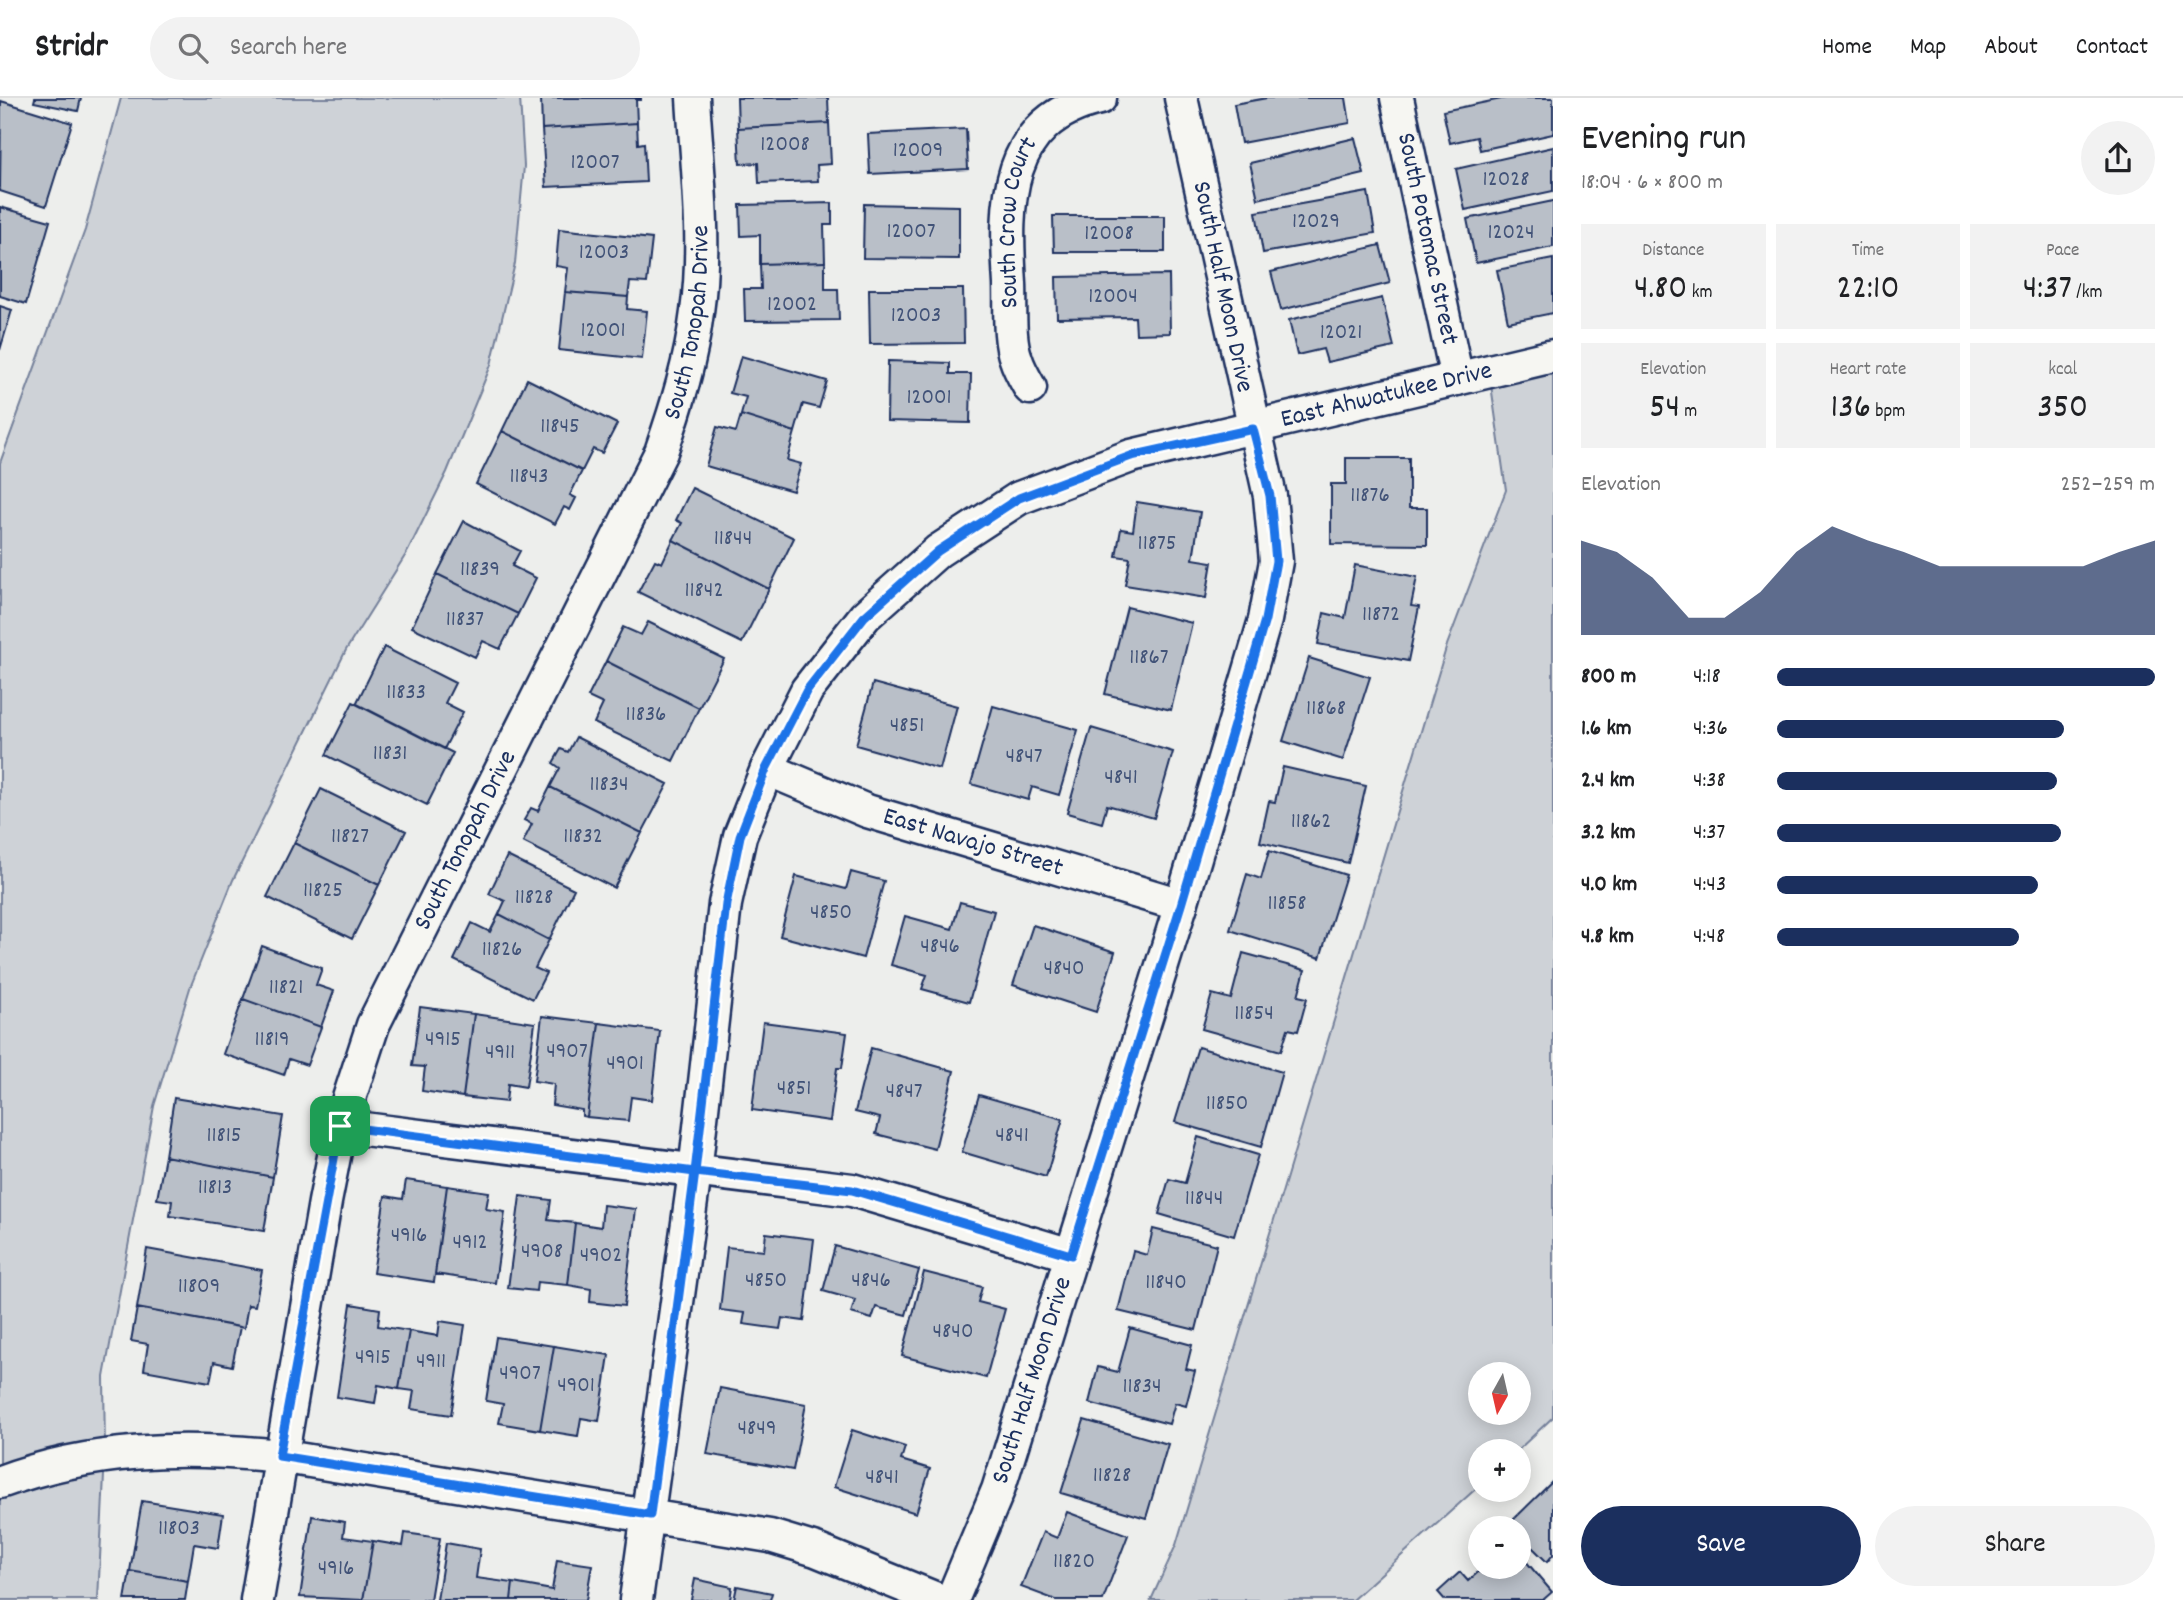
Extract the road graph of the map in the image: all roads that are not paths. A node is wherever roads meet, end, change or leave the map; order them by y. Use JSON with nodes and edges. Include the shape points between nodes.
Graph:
{"nodes":[{"id":1,"x":693,"y":98,"type":"edge"},
{"id":2,"x":1100,"y":98,"type":"edge"},
{"id":3,"x":1181,"y":98,"type":"edge"},
{"id":4,"x":1397,"y":98,"type":"edge"},
{"id":5,"x":1553,"y":356,"type":"edge"},
{"id":6,"x":1457,"y":379,"type":"junction"},
{"id":7,"x":1030,"y":388,"type":"dead end"},
{"id":8,"x":1253,"y":429,"type":"junction"},
{"id":9,"x":766,"y":769,"type":"junction"},
{"id":10,"x":1181,"y":905,"type":"junction"},
{"id":11,"x":340,"y":1126,"type":"junction"},
{"id":12,"x":695,"y":1172,"type":"junction"},
{"id":13,"x":1071,"y":1255,"type":"junction"},
{"id":14,"x":279,"y":1456,"type":"junction"},
{"id":15,"x":0,"y":1482,"type":"edge"},
{"id":16,"x":650,"y":1515,"type":"junction"},
{"id":17,"x":257,"y":1600,"type":"edge"},
{"id":18,"x":636,"y":1600,"type":"edge"},
{"id":19,"x":939,"y":1600,"type":"edge"},
{"id":20,"x":952,"y":1600,"type":"edge"}],
"edges":[{"from":1,"to":11,"type":"street","name":"South Tonopah Drive","via":[[701,232],[698,310],[684,387],[662,452],[373,1025]]},
{"from":2,"to":7,"type":"street","name":"South Crow Court","via":[[1057,114],[1030,142],[1013,178],[1006,218],[1014,357]]},
{"from":3,"to":8,"type":"street","name":"South Half Moon Drive"},
{"from":4,"to":6,"type":"street","name":"South Potomac Street"},
{"from":5,"to":6,"type":"street","name":"East Ahwatukee Drive"},
{"from":6,"to":8,"type":"street","name":"East Ahwatukee Drive"},
{"from":8,"to":9,"type":"street","name":"East Ahwatukee Drive","via":[[1131,456],[1019,498],[938,551],[864,617],[807,690]]},
{"from":8,"to":10,"type":"street","name":"South Half Moon Drive","via":[[1270,496],[1276,561],[1265,620]]},
{"from":9,"to":10,"type":"street","name":"East Navajo Street","via":[[867,811]]},
{"from":9,"to":12,"type":"street","name":"East Ahwatukee Drive","via":[[740,836],[726,904]]},
{"from":10,"to":13,"type":"street","name":"South Half Moon Drive"},
{"from":11,"to":12,"type":"street"},
{"from":11,"to":14,"type":"street","name":"South Tonopah Drive"},
{"from":12,"to":13,"type":"street","via":[[852,1190]]},
{"from":12,"to":16,"type":"street","name":"East Ahwatukee Drive"},
{"from":13,"to":20,"type":"street","name":"South Half Moon Drive","via":[[998,1490]]},
{"from":14,"to":15,"type":"street","via":[[208,1449],[104,1454]]},
{"from":14,"to":16,"type":"street"},
{"from":14,"to":17,"type":"street","name":"South Tonopah Drive"},
{"from":16,"to":18,"type":"street","name":"East Ahwatukee Drive"},
{"from":16,"to":19,"type":"street","via":[[723,1526],[816,1550]]}]}
